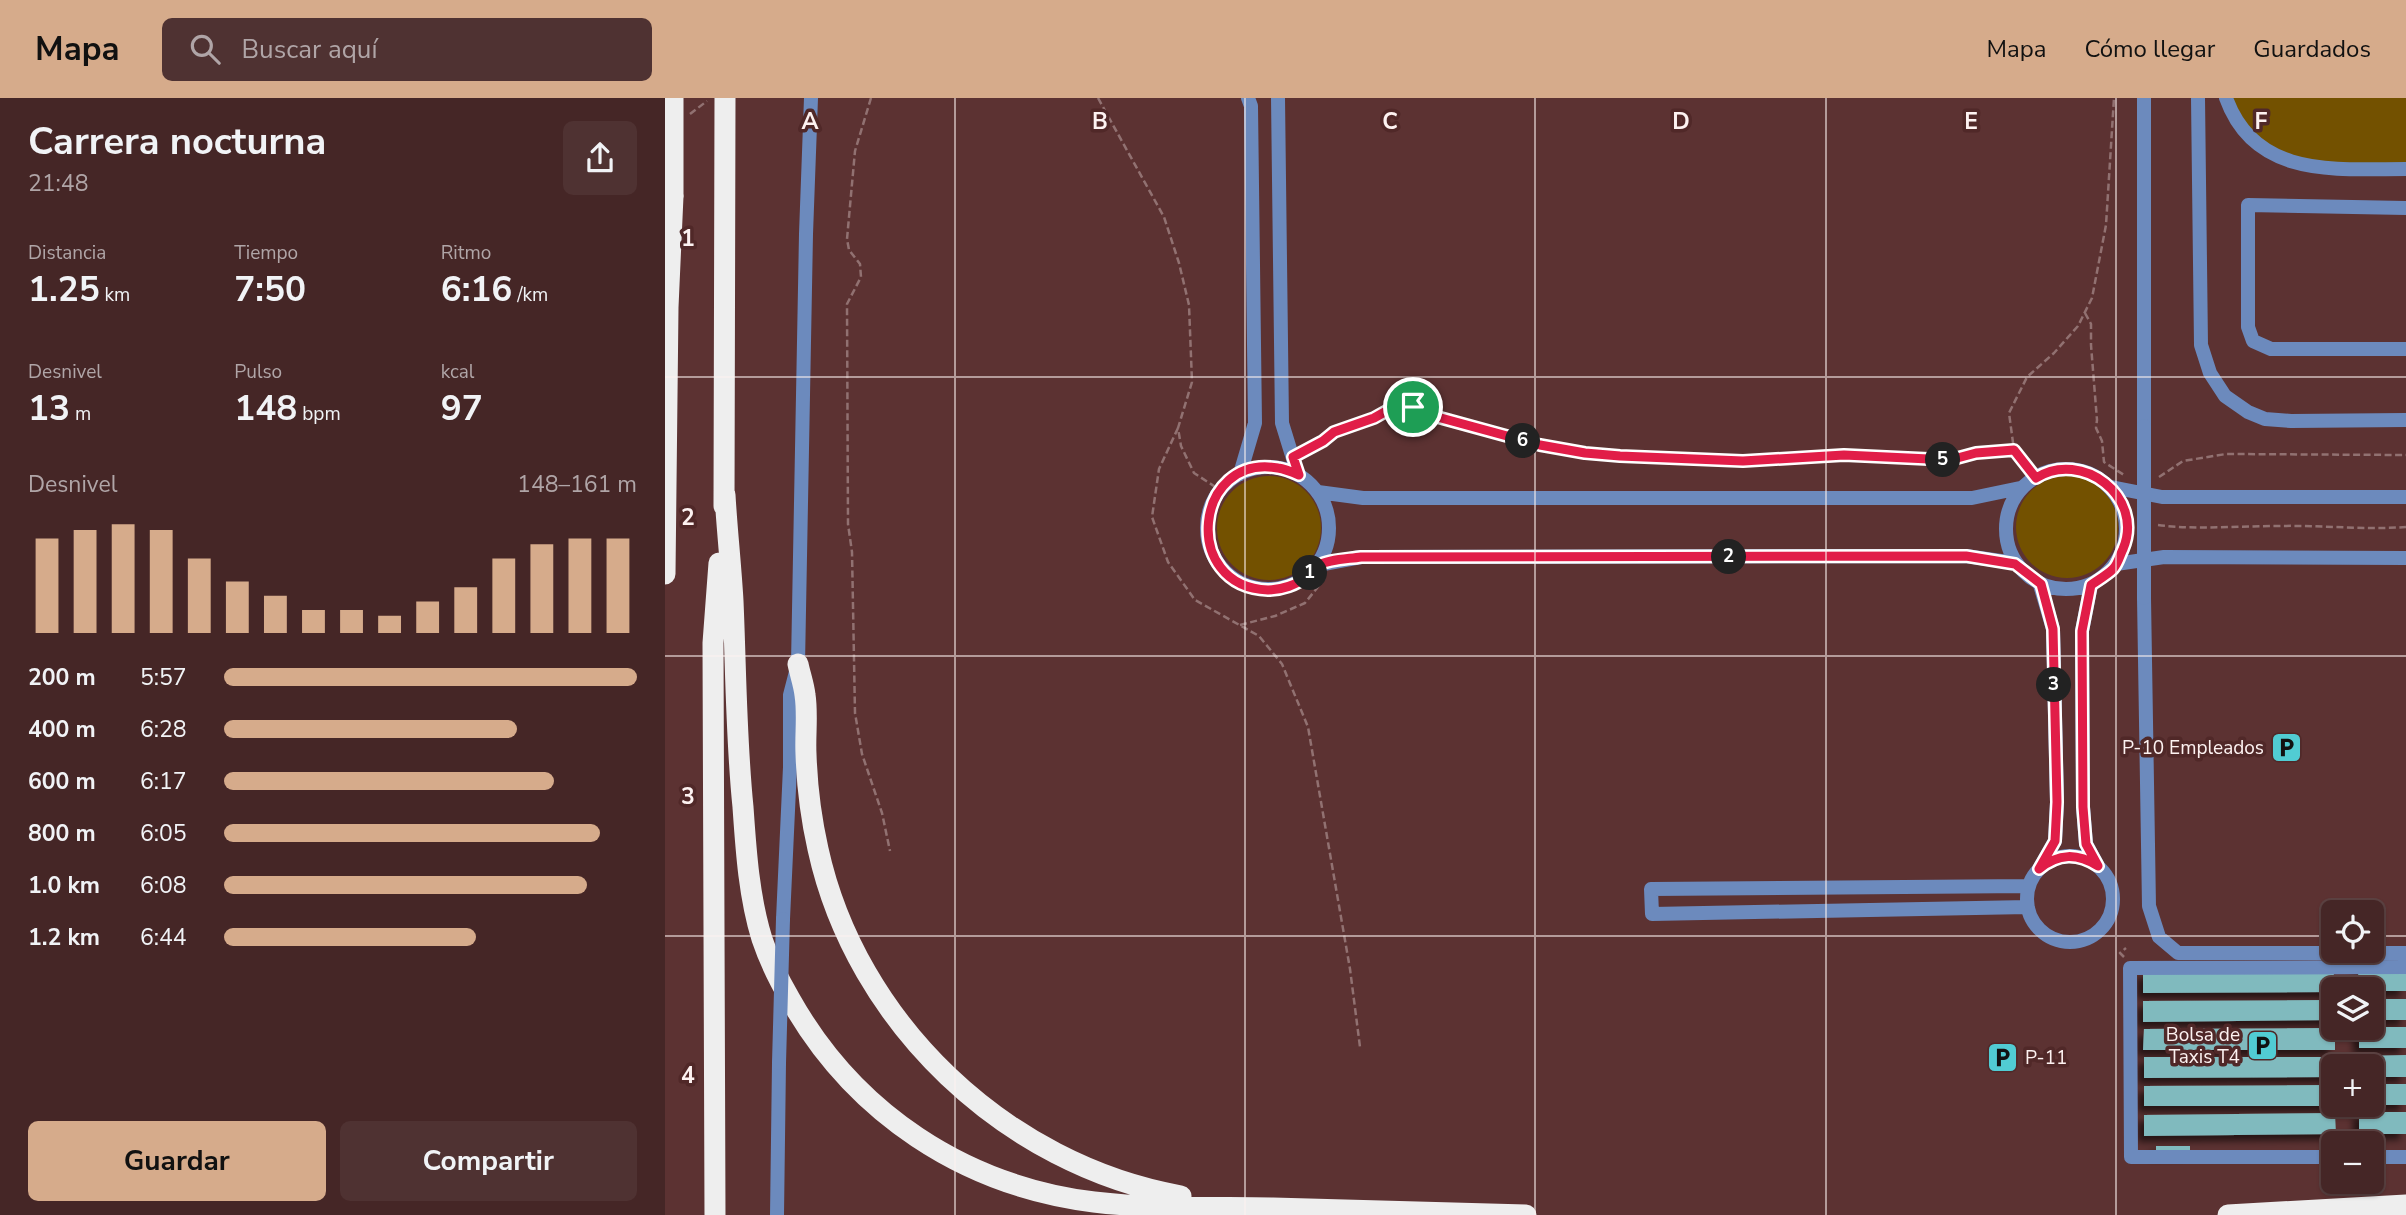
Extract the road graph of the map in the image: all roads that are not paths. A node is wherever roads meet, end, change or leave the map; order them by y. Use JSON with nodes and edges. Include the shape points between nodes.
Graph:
{"nodes":[{"id":1,"x":673,"y":98,"type":"edge"},
{"id":2,"x":725,"y":98,"type":"edge"},
{"id":3,"x":811,"y":98,"type":"edge"},
{"id":4,"x":1248,"y":98,"type":"edge"},
{"id":5,"x":1278,"y":98,"type":"edge"},
{"id":6,"x":2144,"y":98,"type":"edge"},
{"id":7,"x":2198,"y":98,"type":"edge"},
{"id":8,"x":2226,"y":98,"type":"edge"},
{"id":9,"x":2406,"y":169,"type":"edge"},
{"id":10,"x":2406,"y":208,"type":"edge"},
{"id":11,"x":2406,"y":349,"type":"edge"},
{"id":12,"x":2406,"y":421,"type":"edge"},
{"id":13,"x":1240,"y":474,"type":"junction"},
{"id":14,"x":1299,"y":475,"type":"junction"},
{"id":15,"x":2111,"y":487,"type":"junction"},
{"id":16,"x":2020,"y":488,"type":"junction"},
{"id":17,"x":1318,"y":492,"type":"junction"},
{"id":18,"x":725,"y":495,"type":"junction"},
{"id":19,"x":2406,"y":497,"type":"edge"},
{"id":20,"x":2406,"y":558,"type":"edge"},
{"id":21,"x":2015,"y":564,"type":"junction"},
{"id":22,"x":2116,"y":564,"type":"junction"},
{"id":23,"x":1322,"y":571,"type":"junction"},
{"id":24,"x":665,"y":574,"type":"edge"},
{"id":25,"x":2041,"y":584,"type":"junction"},
{"id":26,"x":2091,"y":585,"type":"junction"},
{"id":27,"x":798,"y":664,"type":"junction"},
{"id":28,"x":2098,"y":866,"type":"junction"},
{"id":29,"x":2039,"y":869,"type":"junction"},
{"id":30,"x":2029,"y":886,"type":"junction"},
{"id":31,"x":2028,"y":907,"type":"junction"},
{"id":32,"x":2406,"y":953,"type":"edge"},
{"id":33,"x":2406,"y":967,"type":"edge"},
{"id":34,"x":2321,"y":1157,"type":"edge"},
{"id":35,"x":2384,"y":1157,"type":"edge"},
{"id":36,"x":2406,"y":1157,"type":"edge"},
{"id":37,"x":2406,"y":1205,"type":"edge"},
{"id":38,"x":1270,"y":1208,"type":"junction"},
{"id":39,"x":715,"y":1215,"type":"edge"},
{"id":40,"x":777,"y":1215,"type":"edge"},
{"id":41,"x":1526,"y":1215,"type":"edge"},
{"id":42,"x":2228,"y":1215,"type":"edge"}],
"edges":[{"from":1,"to":24,"type":"highway","bridge":true},
{"from":2,"to":18,"type":"highway"},
{"from":3,"to":27,"type":"street"},
{"from":4,"to":13,"type":"street","via":[[1255,423]]},
{"from":5,"to":14,"type":"street","via":[[1282,423]]},
{"from":6,"to":32,"type":"street","bridge":true,"via":[[2149,906],[2159,937],[2178,954]]},
{"from":7,"to":12,"type":"street","via":[[2201,345],[2210,373],[2225,396],[2265,419]]},
{"from":8,"to":9,"type":"street","via":[[2249,134],[2269,151],[2296,164]]},
{"from":10,"to":11,"type":"street","via":[[2248,205],[2248,327],[2253,341],[2271,349]]},
{"from":13,"to":14,"type":"street","via":[[1278,468]]},
{"from":13,"to":23,"type":"street","via":[[1220,490],[1207,517],[1207,536],[1221,569],[1252,588],[1270,590]]},
{"from":14,"to":17,"type":"street"},
{"from":15,"to":16,"type":"street","via":[[2082,470],[2049,470]]},
{"from":15,"to":19,"type":"street","via":[[2162,497]]},
{"from":15,"to":22,"type":"street","via":[[2126,521],[2127,539]]},
{"from":16,"to":17,"type":"street","via":[[1972,498],[1363,498]]},
{"from":16,"to":21,"type":"street","via":[[2007,511],[2005,538]]},
{"from":17,"to":23,"type":"street","via":[[1330,528]]},
{"from":18,"to":38,"type":"highway","via":[[740,774],[753,897],[776,974],[837,1068],[908,1132],[994,1177],[1092,1202]]},
{"from":18,"to":39,"type":"highway","via":[[713,643]]},
{"from":20,"to":22,"type":"street","via":[[2164,557]]},
{"from":21,"to":23,"type":"street","via":[[1966,556],[1361,557]]},
{"from":21,"to":25,"type":"street"},
{"from":22,"to":26,"type":"street"},
{"from":25,"to":26,"type":"street","via":[[2066,590]]},
{"from":25,"to":29,"type":"street","via":[[2053,629],[2057,802],[2055,841]]},
{"from":26,"to":28,"type":"street","via":[[2082,631],[2083,807],[2086,844]]},
{"from":27,"to":38,"type":"highway","via":[[805,696],[809,792],[827,881],[870,979],[928,1056],[986,1110],[1076,1163],[1153,1191]]},
{"from":27,"to":40,"type":"street","bridge":true,"via":[[790,695]]},
{"from":28,"to":29,"type":"street","via":[[2087,859],[2062,856]]},
{"from":28,"to":31,"type":"street","via":[[2112,888],[2113,901],[2111,914],[2096,934],[2076,942],[2052,938],[2032,920]]},
{"from":29,"to":30,"type":"street"},
{"from":30,"to":31,"type":"street"},
{"from":30,"to":31,"type":"street","via":[[1651,889],[1652,914]]},
{"from":33,"to":34,"type":"street","via":[[2130,968],[2131,1157]]},
{"from":35,"to":36,"type":"street"},
{"from":37,"to":42,"type":"highway"},
{"from":38,"to":41,"type":"highway"}]}
